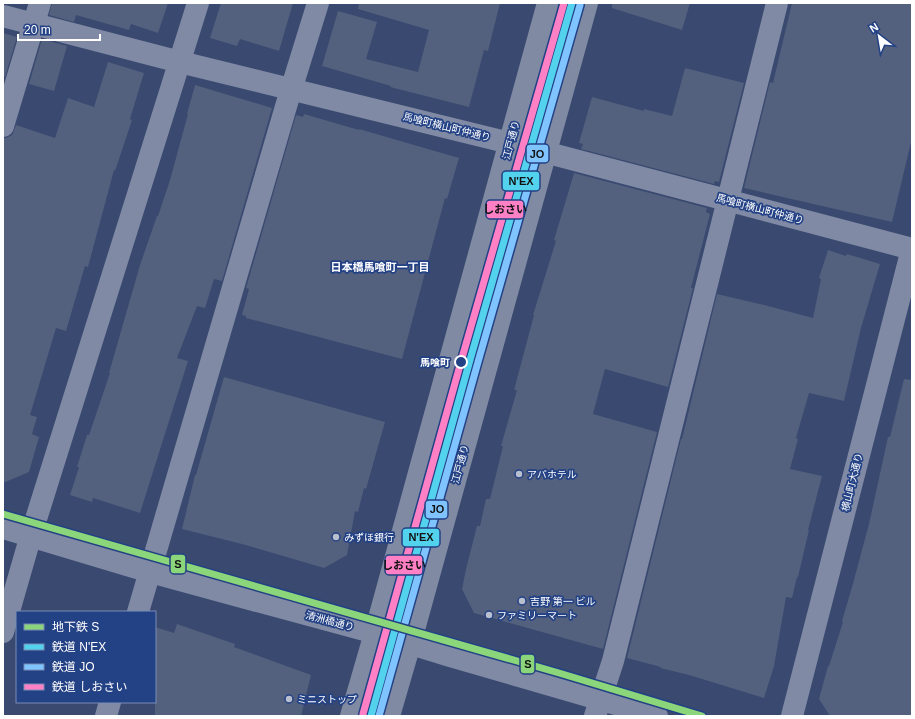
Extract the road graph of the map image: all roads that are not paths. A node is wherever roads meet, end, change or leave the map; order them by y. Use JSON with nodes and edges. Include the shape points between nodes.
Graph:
{"nodes":[{"id":1,"x":40,"y":3,"type":"edge"},
{"id":2,"x":198,"y":3,"type":"edge"},
{"id":3,"x":318,"y":3,"type":"edge"},
{"id":4,"x":548,"y":3,"type":"edge"},
{"id":5,"x":587,"y":3,"type":"edge"},
{"id":6,"x":777,"y":3,"type":"edge"},
{"id":7,"x":3,"y":16,"type":"edge"},
{"id":8,"x":34,"y":24,"type":"junction"},
{"id":9,"x":180,"y":62,"type":"junction"},
{"id":10,"x":291,"y":89,"type":"junction"},
{"id":11,"x":3,"y":126,"type":"edge"},
{"id":12,"x":510,"y":143,"type":"junction"},
{"id":13,"x":546,"y":153,"type":"junction"},
{"id":14,"x":728,"y":200,"type":"junction"},
{"id":15,"x":912,"y":249,"type":"edge"},
{"id":16,"x":3,"y":528,"type":"edge"},
{"id":17,"x":31,"y":535,"type":"junction"},
{"id":18,"x":150,"y":572,"type":"junction"},
{"id":19,"x":138,"y":611,"type":"edge"},
{"id":20,"x":3,"y":632,"type":"edge"},
{"id":21,"x":375,"y":633,"type":"junction"},
{"id":22,"x":410,"y":644,"type":"junction"},
{"id":23,"x":110,"y":703,"type":"edge"},
{"id":24,"x":598,"y":708,"type":"edge"},
{"id":25,"x":106,"y":716,"type":"edge"},
{"id":26,"x":351,"y":716,"type":"edge"},
{"id":27,"x":389,"y":716,"type":"edge"},
{"id":28,"x":657,"y":716,"type":"edge"},
{"id":29,"x":792,"y":716,"type":"edge"}],
"edges":[{"from":1,"to":8,"type":"street"},
{"from":2,"to":9,"type":"street"},
{"from":3,"to":10,"type":"street"},
{"from":4,"to":12,"type":"highway","name":"江戸通り"},
{"from":5,"to":13,"type":"highway","name":"江戸通り"},
{"from":6,"to":14,"type":"street"},
{"from":7,"to":8,"type":"street","name":"馬喰町横山町仲通り"},
{"from":8,"to":9,"type":"street","name":"馬喰町横山町仲通り"},
{"from":8,"to":11,"type":"street"},
{"from":9,"to":10,"type":"street","name":"馬喰町横山町仲通り"},
{"from":9,"to":17,"type":"street"},
{"from":10,"to":12,"type":"street","name":"馬喰町横山町仲通り"},
{"from":10,"to":18,"type":"street"},
{"from":12,"to":13,"type":"street","name":"馬喰町横山町仲通り"},
{"from":12,"to":21,"type":"highway","name":"江戸通り"},
{"from":13,"to":14,"type":"street","name":"馬喰町横山町仲通り"},
{"from":13,"to":22,"type":"highway","name":"江戸通り"},
{"from":14,"to":15,"type":"street","name":"馬喰町横山町仲通り"},
{"from":14,"to":24,"type":"street"},
{"from":15,"to":29,"type":"street","name":"横山町大通り"},
{"from":16,"to":17,"type":"street","name":"清洲橋通り"},
{"from":17,"to":18,"type":"street","name":"清洲橋通り"},
{"from":17,"to":20,"type":"street"},
{"from":18,"to":19,"type":"street"},
{"from":18,"to":21,"type":"street","name":"清洲橋通り"},
{"from":21,"to":22,"type":"street","name":"清洲橋通り"},
{"from":21,"to":26,"type":"highway","name":"江戸通り"},
{"from":22,"to":24,"type":"street","name":"清洲橋通り"},
{"from":22,"to":27,"type":"highway","name":"江戸通り"},
{"from":23,"to":25,"type":"street"},
{"from":24,"to":28,"type":"street","name":"清洲橋通り"}]}
